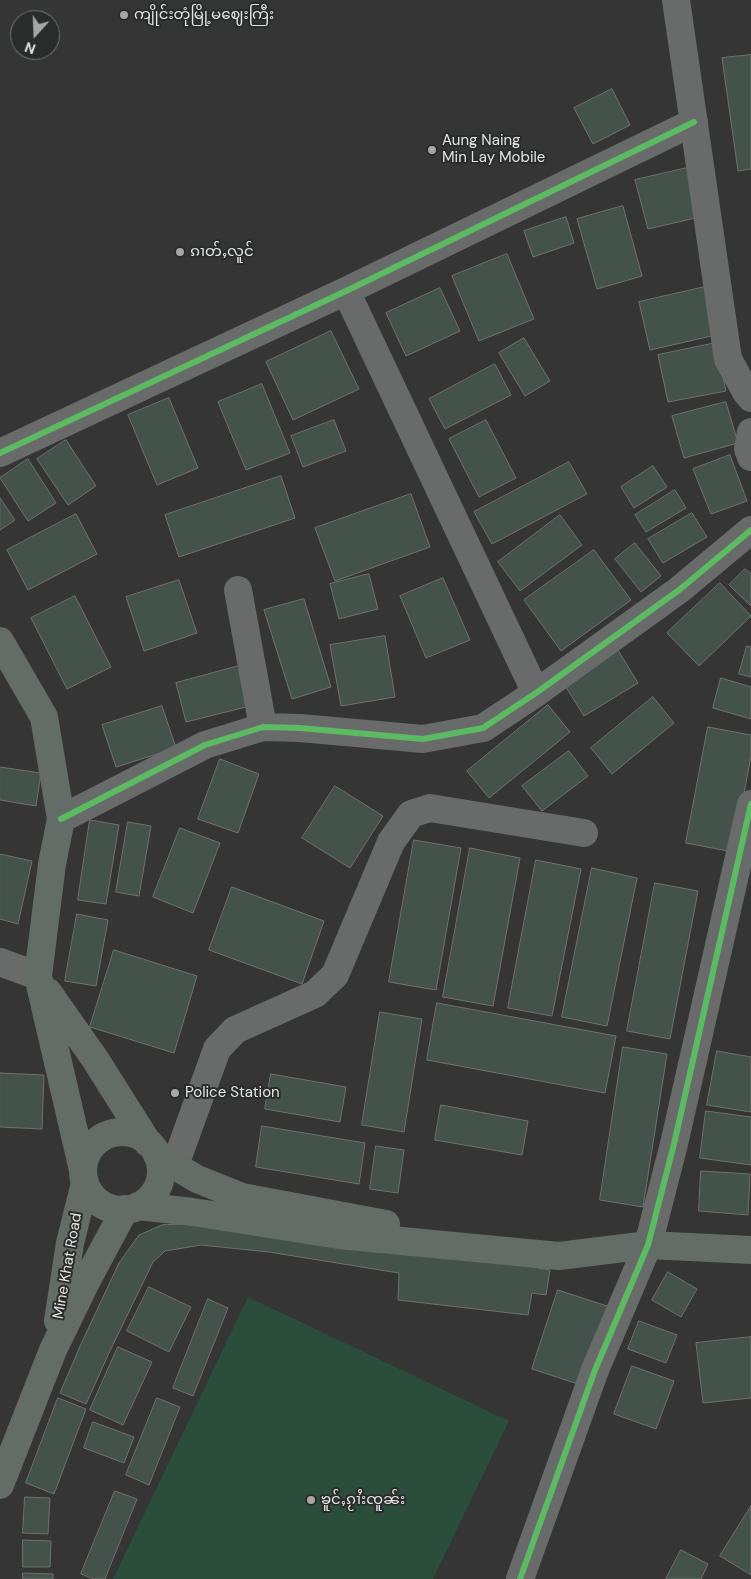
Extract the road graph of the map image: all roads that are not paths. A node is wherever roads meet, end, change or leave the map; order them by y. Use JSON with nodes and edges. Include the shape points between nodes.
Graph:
{"nodes":[{"id":1,"x":676,"y":0,"type":"edge"},
{"id":2,"x":694,"y":122,"type":"junction"},
{"id":3,"x":346,"y":291,"type":"junction"},
{"id":4,"x":751,"y":398,"type":"edge"},
{"id":5,"x":751,"y":432,"type":"edge"},
{"id":6,"x":0,"y":453,"type":"edge"},
{"id":7,"x":751,"y":457,"type":"edge"},
{"id":8,"x":751,"y":530,"type":"edge"},
{"id":9,"x":238,"y":590,"type":"dead end"},
{"id":10,"x":0,"y":641,"type":"edge"},
{"id":11,"x":536,"y":693,"type":"junction"},
{"id":12,"x":263,"y":727,"type":"junction"},
{"id":13,"x":751,"y":804,"type":"edge"},
{"id":14,"x":61,"y":819,"type":"junction"},
{"id":15,"x":584,"y":833,"type":"dead end"},
{"id":16,"x":0,"y":962,"type":"edge"},
{"id":17,"x":38,"y":976,"type":"junction"},
{"id":18,"x":160,"y":1154,"type":"junction"},
{"id":19,"x":84,"y":1177,"type":"junction"},
{"id":20,"x":132,"y":1208,"type":"junction"},
{"id":21,"x":648,"y":1246,"type":"junction"},
{"id":22,"x":751,"y":1250,"type":"edge"},
{"id":23,"x":559,"y":1256,"type":"junction"},
{"id":24,"x":53,"y":1350,"type":"junction"},
{"id":25,"x":0,"y":1485,"type":"edge"},
{"id":26,"x":520,"y":1579,"type":"edge"}],
"edges":[{"from":1,"to":2,"type":"street"},
{"from":2,"to":3,"type":"street"},
{"from":2,"to":4,"type":"street","via":[[728,359]]},
{"from":3,"to":6,"type":"street"},
{"from":3,"to":11,"type":"street"},
{"from":5,"to":7,"type":"street","via":[[748,450]]},
{"from":8,"to":11,"type":"street","via":[[679,590]]},
{"from":9,"to":12,"type":"street"},
{"from":10,"to":14,"type":"highway","via":[[44,716]]},
{"from":11,"to":12,"type":"street","via":[[483,728],[424,739]]},
{"from":12,"to":14,"type":"street","via":[[204,744]]},
{"from":13,"to":21,"type":"street"},
{"from":14,"to":17,"type":"highway"},
{"from":15,"to":18,"type":"street","via":[[430,808],[411,814],[391,842],[335,975],[315,994],[235,1030],[217,1049]]},
{"from":16,"to":17,"type":"street"},
{"from":17,"to":18,"type":"highway"},
{"from":17,"to":19,"type":"highway"},
{"from":18,"to":19,"type":"highway","via":[[139,1136],[118,1132],[107,1135],[89,1149],[84,1159]]},
{"from":18,"to":20,"type":"highway","via":[[158,1185],[153,1194]]},
{"from":18,"to":23,"type":"highway","via":[[197,1179],[242,1197]]},
{"from":19,"to":20,"type":"highway","via":[[89,1192],[105,1206]]},
{"from":19,"to":24,"type":"highway","name":"Mine Khat Road"},
{"from":20,"to":23,"type":"highway","via":[[193,1212],[339,1235]]},
{"from":20,"to":24,"type":"highway","name":"Mine Khat Road","via":[[86,1282]]},
{"from":21,"to":22,"type":"highway"},
{"from":21,"to":23,"type":"highway"},
{"from":21,"to":26,"type":"street","via":[[595,1370]]},
{"from":24,"to":25,"type":"highway","name":"Mine Khat Road"}]}
